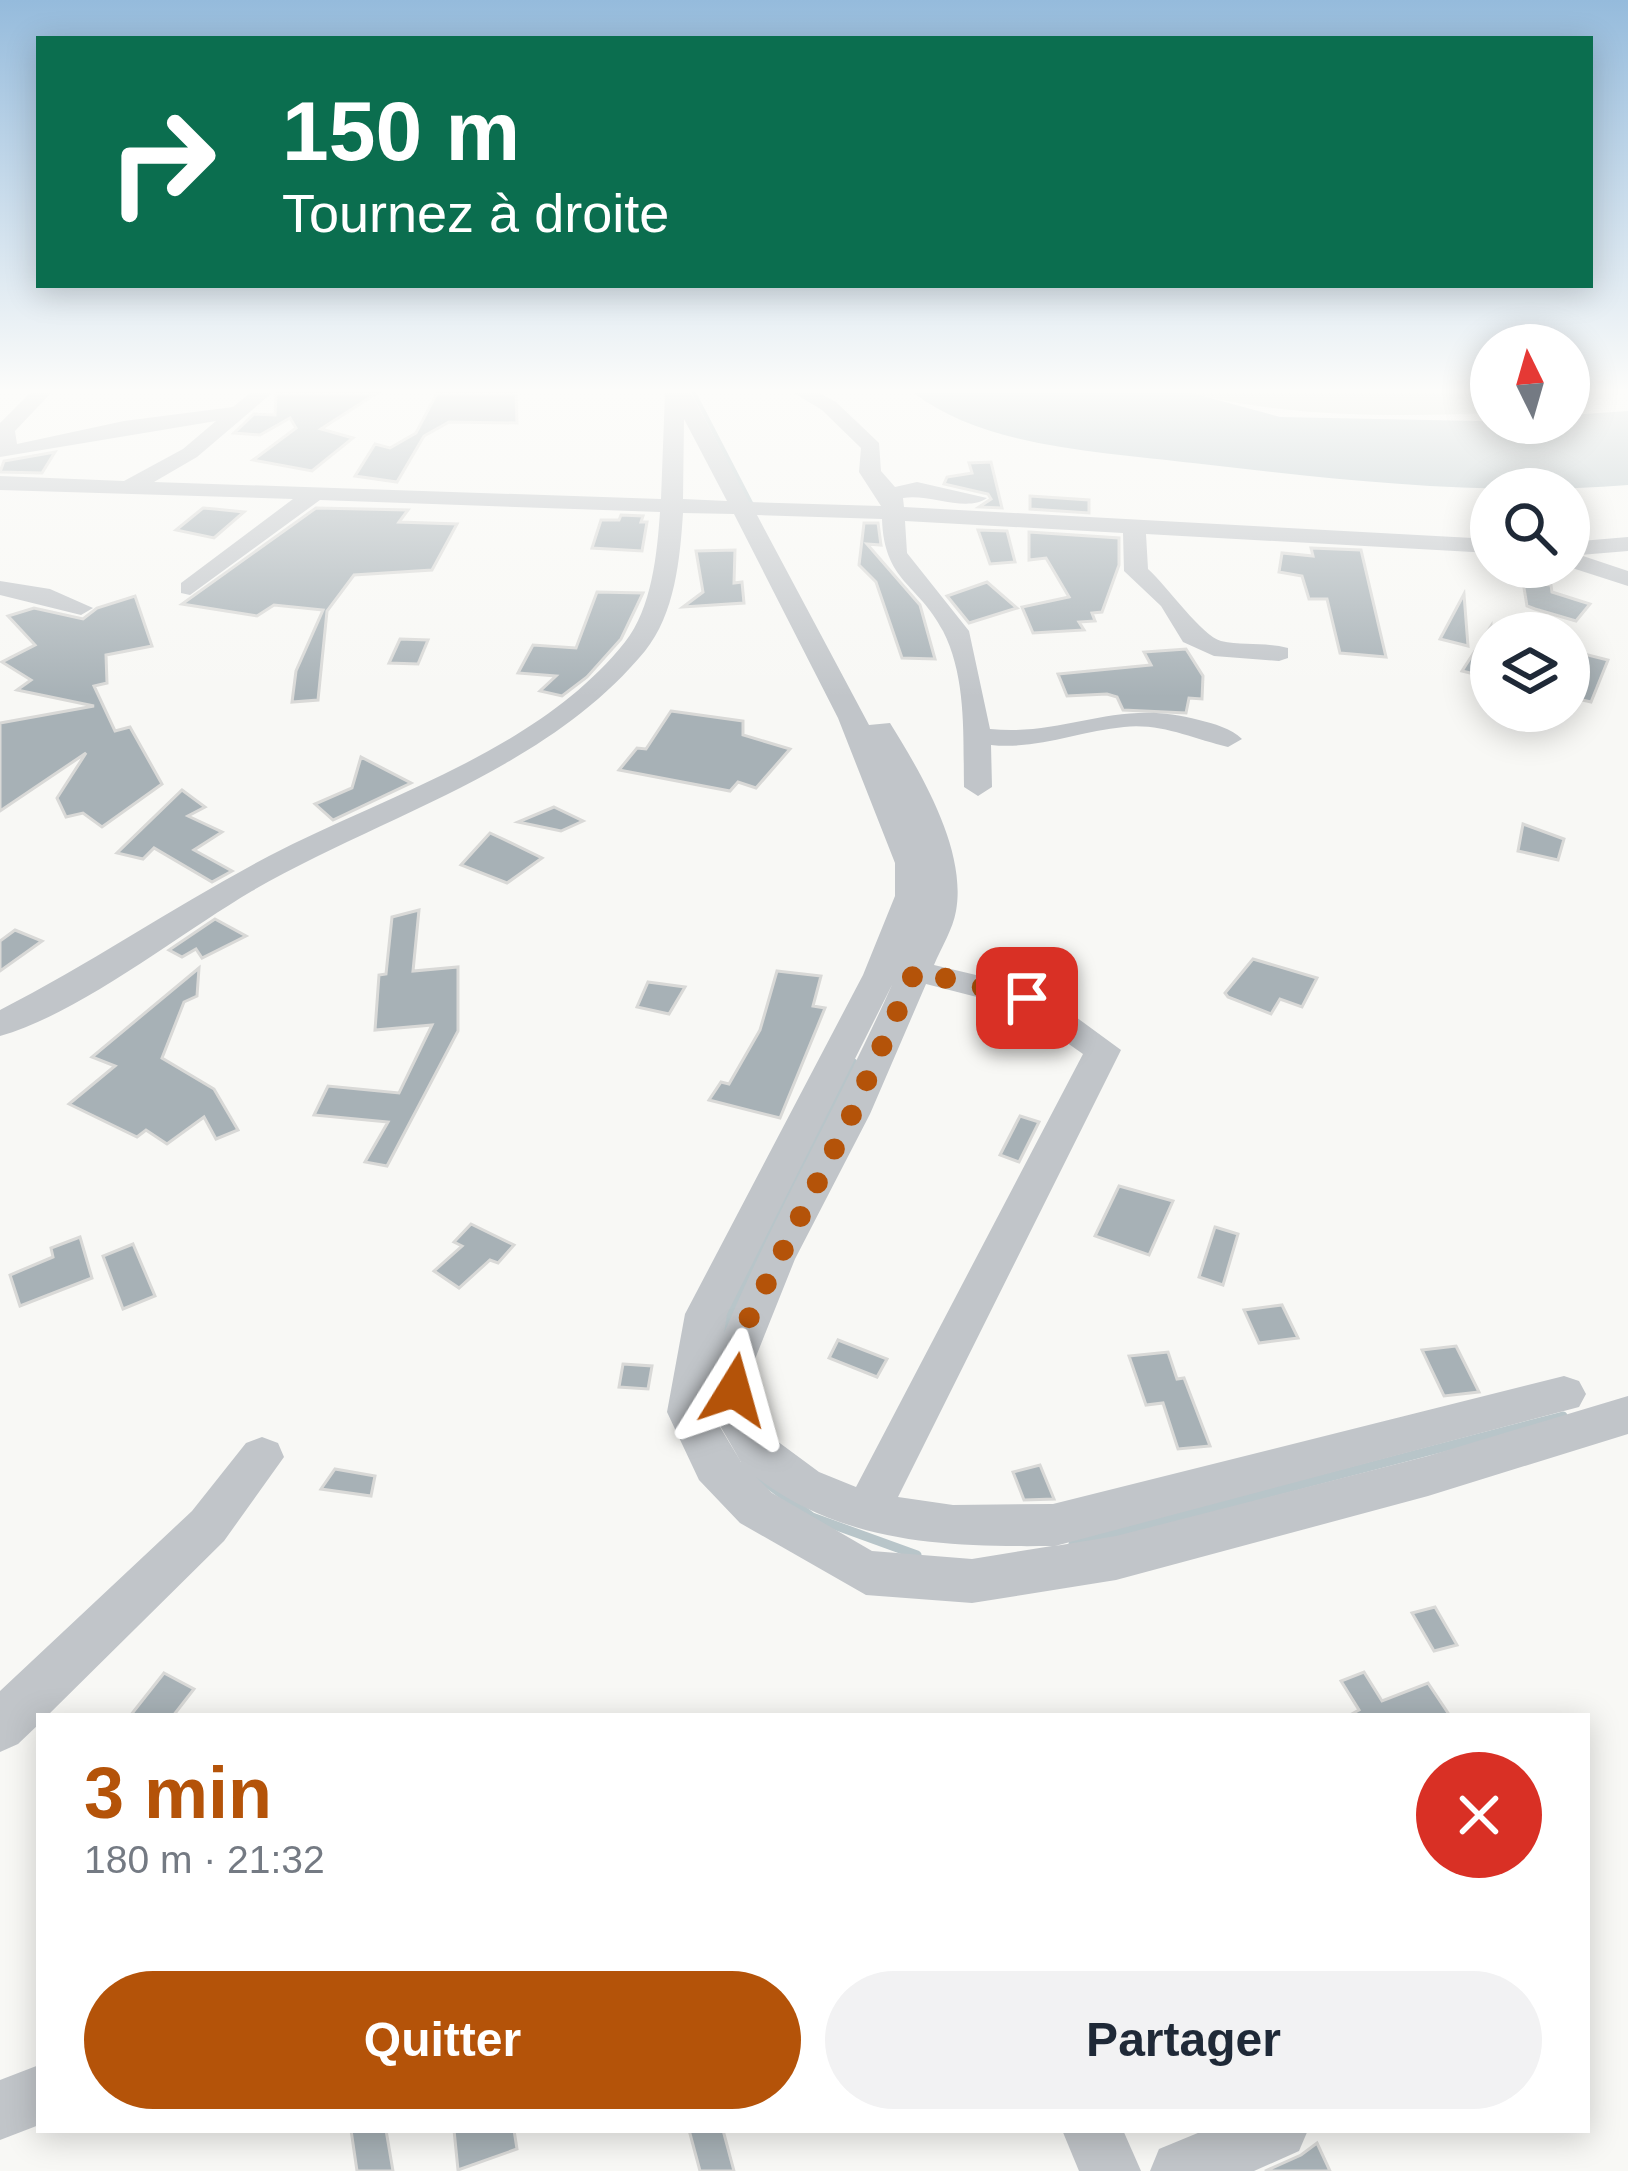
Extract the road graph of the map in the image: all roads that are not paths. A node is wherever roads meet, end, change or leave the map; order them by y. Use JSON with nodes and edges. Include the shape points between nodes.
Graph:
{"nodes":[{"id":1,"x":316,"y":494,"type":"edge"},
{"id":2,"x":326,"y":494,"type":"edge"},
{"id":3,"x":671,"y":494,"type":"edge"},
{"id":4,"x":746,"y":494,"type":"edge"},
{"id":5,"x":884,"y":494,"type":"edge"},
{"id":6,"x":907,"y":494,"type":"edge"},
{"id":7,"x":970,"y":494,"type":"edge"},
{"id":8,"x":890,"y":504,"type":"junction"},
{"id":9,"x":670,"y":505,"type":"junction"},
{"id":10,"x":757,"y":510,"type":"junction"},
{"id":11,"x":1134,"y":530,"type":"junction"},
{"id":12,"x":1628,"y":544,"type":"edge"},
{"id":13,"x":1464,"y":545,"type":"junction"},
{"id":14,"x":1470,"y":545,"type":"edge"},
{"id":15,"x":1590,"y":547,"type":"edge"},
{"id":16,"x":1590,"y":566,"type":"edge"},
{"id":17,"x":1628,"y":579,"type":"edge"},
{"id":18,"x":0,"y":588,"type":"edge"},
{"id":19,"x":190,"y":588,"type":"dead end"},
{"id":20,"x":81,"y":608,"type":"dead end"},
{"id":21,"x":1279,"y":652,"type":"dead end"},
{"id":22,"x":973,"y":733,"type":"junction"},
{"id":23,"x":1228,"y":739,"type":"dead end"},
{"id":24,"x":978,"y":787,"type":"dead end"},
{"id":25,"x":915,"y":971,"type":"junction"},
{"id":26,"x":0,"y":1024,"type":"edge"},
{"id":27,"x":1564,"y":1394,"type":"dead end"},
{"id":28,"x":1628,"y":1415,"type":"edge"},
{"id":29,"x":262,"y":1457,"type":"dead end"},
{"id":30,"x":866,"y":1513,"type":"junction"},
{"id":31,"x":0,"y":1726,"type":"edge"},
{"id":32,"x":36,"y":2096,"type":"edge"},
{"id":33,"x":0,"y":2110,"type":"edge"},
{"id":34,"x":1093,"y":2133,"type":"edge"},
{"id":35,"x":1271,"y":2133,"type":"edge"},
{"id":36,"x":1110,"y":2171,"type":"edge"},
{"id":37,"x":1180,"y":2171,"type":"edge"}],
"edges":[{"from":1,"to":19,"type":"street"},
{"from":2,"to":9,"type":"street"},
{"from":3,"to":9,"type":"street"},
{"from":4,"to":10,"type":"street"},
{"from":5,"to":8,"type":"street"},
{"from":6,"to":8,"type":"street"},
{"from":7,"to":13,"type":"street","via":[[1457,521]]},
{"from":8,"to":10,"type":"street"},
{"from":8,"to":11,"type":"street"},
{"from":8,"to":22,"type":"street","via":[[895,554],[956,631],[976,706]]},
{"from":9,"to":10,"type":"street"},
{"from":9,"to":26,"type":"street","via":[[653,610],[639,641],[591,690],[508,747],[278,863]]},
{"from":10,"to":25,"type":"street","via":[[934,844],[944,879],[940,914]]},
{"from":10,"to":28,"type":"street","via":[[910,863],[911,896],[880,975],[706,1313],[689,1412],[715,1466],[756,1508],[866,1573],[972,1580],[1116,1558]]},
{"from":11,"to":13,"type":"street"},
{"from":11,"to":21,"type":"street","via":[[1136,571],[1171,602],[1192,637],[1214,648]]},
{"from":12,"to":15,"type":"street"},
{"from":13,"to":14,"type":"street"},
{"from":16,"to":17,"type":"street"},
{"from":18,"to":20,"type":"street"},
{"from":22,"to":23,"type":"street","via":[[1062,732],[1144,718]]},
{"from":22,"to":24,"type":"street"},
{"from":25,"to":30,"type":"street","via":[[732,1364],[737,1417],[760,1455],[802,1486]]},
{"from":25,"to":30,"type":"street","via":[[1027,998],[1102,1050]]},
{"from":27,"to":30,"type":"street","via":[[1053,1525],[953,1526]]},
{"from":29,"to":31,"type":"street","via":[[208,1526]]},
{"from":32,"to":33,"type":"street"},
{"from":34,"to":36,"type":"street"},
{"from":35,"to":37,"type":"street"}]}
